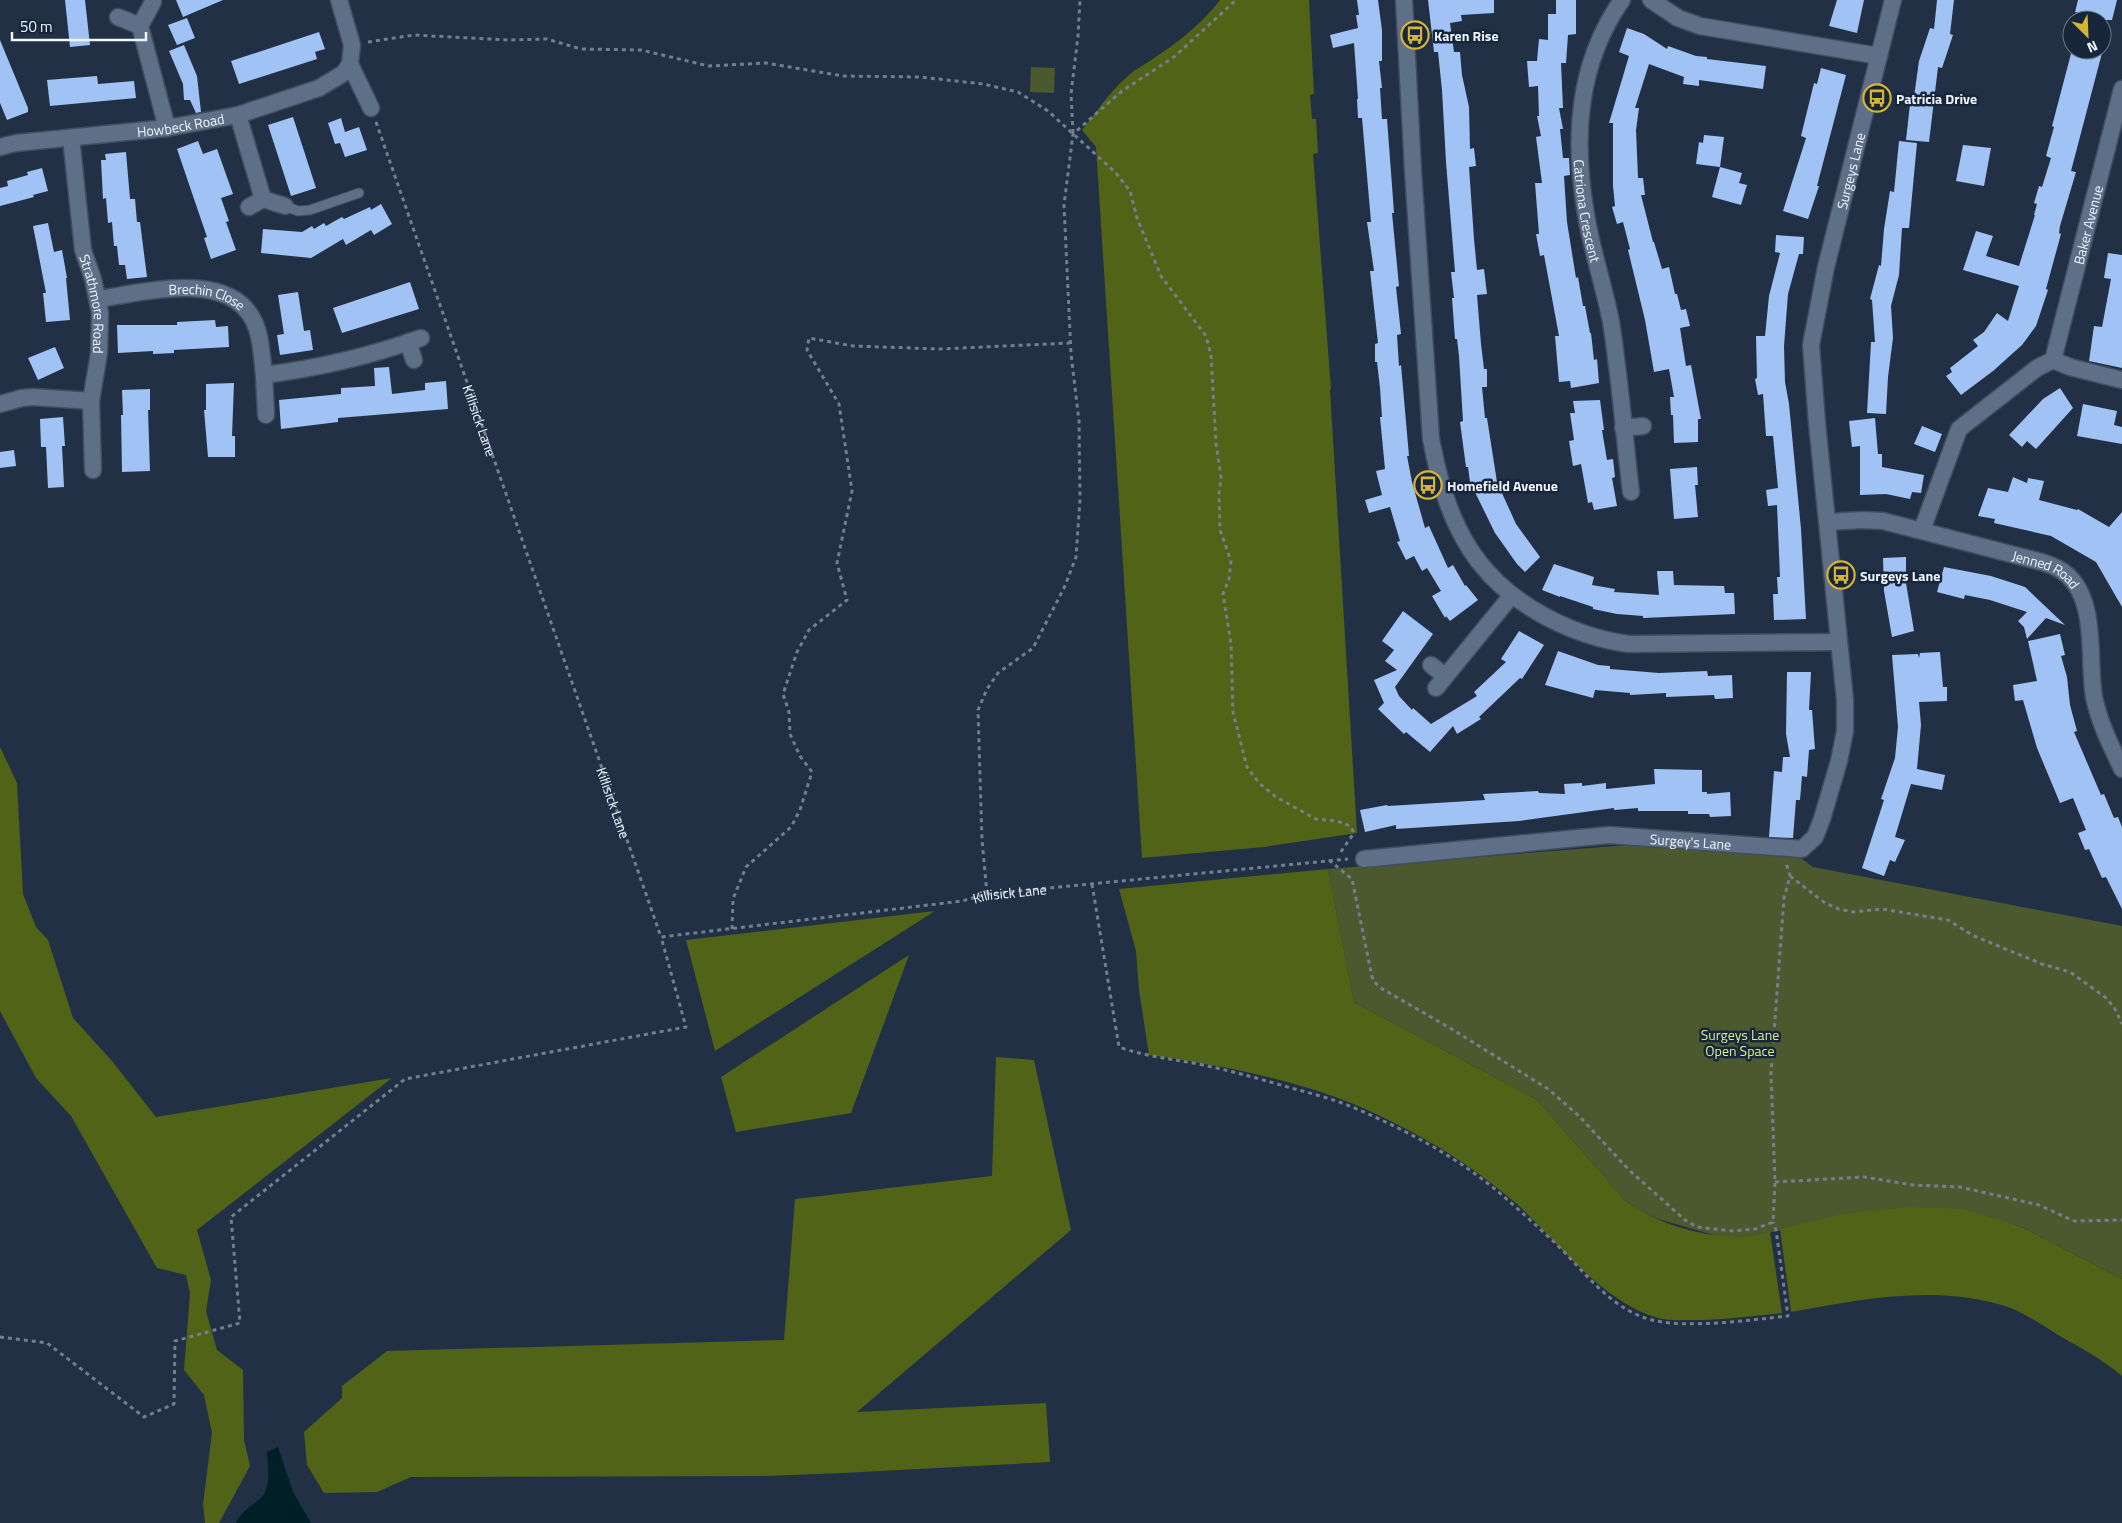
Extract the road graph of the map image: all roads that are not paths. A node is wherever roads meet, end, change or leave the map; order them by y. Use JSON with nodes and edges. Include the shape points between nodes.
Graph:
{"nodes":[{"id":1,"x":339,"y":0,"type":"edge"},
{"id":2,"x":1404,"y":0,"type":"edge"},
{"id":3,"x":1622,"y":0,"type":"edge"},
{"id":4,"x":1651,"y":0,"type":"edge"},
{"id":5,"x":1893,"y":0,"type":"edge"},
{"id":6,"x":153,"y":2,"type":"dead end"},
{"id":7,"x":118,"y":17,"type":"dead end"},
{"id":8,"x":140,"y":26,"type":"junction"},
{"id":9,"x":1879,"y":56,"type":"junction"},
{"id":10,"x":350,"y":64,"type":"junction"},
{"id":11,"x":2122,"y":89,"type":"edge"},
{"id":12,"x":371,"y":108,"type":"road end"},
{"id":13,"x":238,"y":115,"type":"junction"},
{"id":14,"x":167,"y":128,"type":"junction"},
{"id":15,"x":71,"y":138,"type":"junction"},
{"id":16,"x":0,"y":147,"type":"edge"},
{"id":17,"x":359,"y":193,"type":"dead end"},
{"id":18,"x":285,"y":206,"type":"joint"},
{"id":19,"x":98,"y":299,"type":"junction"},
{"id":20,"x":414,"y":360,"type":"dead end"},
{"id":21,"x":2053,"y":360,"type":"junction"},
{"id":22,"x":264,"y":375,"type":"junction"},
{"id":23,"x":2122,"y":380,"type":"edge"},
{"id":24,"x":91,"y":401,"type":"junction"},
{"id":25,"x":0,"y":404,"type":"edge"},
{"id":26,"x":266,"y":415,"type":"dead end"},
{"id":27,"x":1643,"y":426,"type":"dead end"},
{"id":28,"x":1623,"y":428,"type":"junction"},
{"id":29,"x":94,"y":470,"type":"dead end"},
{"id":30,"x":1631,"y":492,"type":"dead end"},
{"id":31,"x":1828,"y":522,"type":"junction"},
{"id":32,"x":1922,"y":530,"type":"junction"},
{"id":33,"x":1512,"y":595,"type":"junction"},
{"id":34,"x":1839,"y":642,"type":"junction"},
{"id":35,"x":1431,"y":665,"type":"dead end"},
{"id":36,"x":2122,"y":769,"type":"edge"},
{"id":37,"x":1364,"y":858,"type":"road end"}],
"edges":[{"from":1,"to":10,"type":"street","via":[[352,45]]},
{"from":2,"to":33,"type":"street","via":[[1433,447],[1448,504],[1461,532],[1479,562]]},
{"from":3,"to":28,"type":"street","name":"Catriona Crescent","via":[[1610,17],[1589,63],[1580,120],[1579,153],[1586,215],[1612,328]]},
{"from":4,"to":9,"type":"street","via":[[1678,18],[1700,26]]},
{"from":5,"to":9,"type":"street","name":"Surgeys Lane"},
{"from":6,"to":8,"type":"street"},
{"from":7,"to":8,"type":"street"},
{"from":8,"to":14,"type":"street"},
{"from":9,"to":31,"type":"street","name":"Surgeys Lane","via":[[1826,267],[1811,345]]},
{"from":10,"to":12,"type":"street"},
{"from":10,"to":13,"type":"street","name":"Howbeck Road","via":[[344,73],[319,88]]},
{"from":11,"to":21,"type":"street","name":"Baker Avenue"},
{"from":13,"to":14,"type":"street","name":"Howbeck Road"},
{"from":13,"to":18,"type":"street","via":[[256,203]]},
{"from":14,"to":15,"type":"street","name":"Howbeck Road"},
{"from":15,"to":16,"type":"street","name":"Howbeck Road"},
{"from":15,"to":19,"type":"street","name":"Strathmore Road","via":[[83,250]]},
{"from":17,"to":18,"type":"lane","via":[[310,210],[298,211]]},
{"from":19,"to":22,"type":"street","name":"Brechin Close","via":[[176,289],[222,292],[244,307],[254,322],[261,344]]},
{"from":19,"to":24,"type":"street","name":"Strathmore Road","via":[[99,353]]},
{"from":20,"to":22,"type":"street","via":[[414,340],[355,360]]},
{"from":21,"to":23,"type":"street"},
{"from":21,"to":32,"type":"street","via":[[2037,368],[1959,429]]},
{"from":22,"to":26,"type":"street","name":"Brechin Close"},
{"from":24,"to":25,"type":"street","via":[[33,397]]},
{"from":24,"to":29,"type":"street","name":"Strathmore Road"},
{"from":27,"to":28,"type":"street"},
{"from":28,"to":30,"type":"street","name":"Catriona Crescent"},
{"from":31,"to":32,"type":"street","name":"Jenned Road","via":[[1883,521]]},
{"from":31,"to":34,"type":"street","name":"Surgeys Lane"},
{"from":32,"to":36,"type":"street","name":"Jenned Road","via":[[2042,562],[2060,570],[2074,582],[2084,600],[2088,622],[2094,697]]},
{"from":33,"to":34,"type":"street","via":[[1540,614],[1615,642]]},
{"from":33,"to":35,"type":"street","via":[[1440,682]]},
{"from":34,"to":37,"type":"street","name":"Surgey's Lane","via":[[1845,700],[1845,731],[1840,761],[1815,837],[1802,848],[1609,835]]}]}
